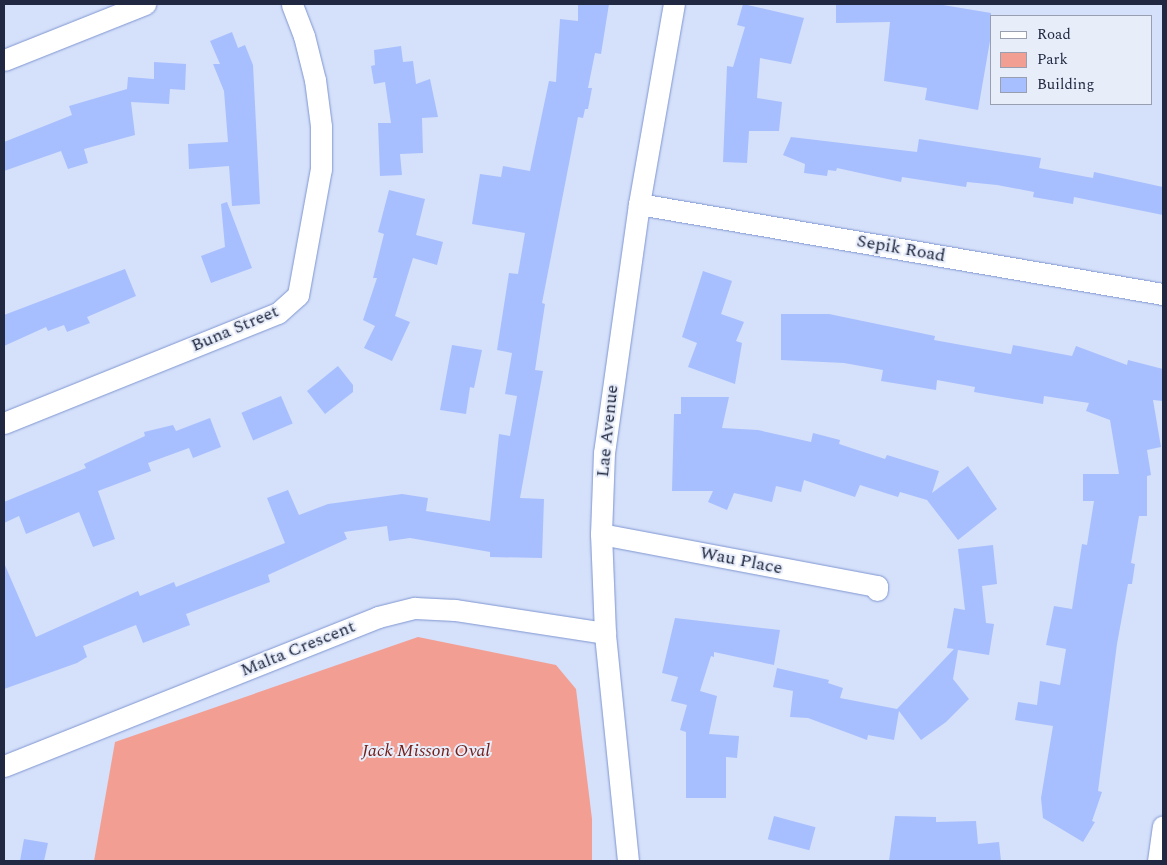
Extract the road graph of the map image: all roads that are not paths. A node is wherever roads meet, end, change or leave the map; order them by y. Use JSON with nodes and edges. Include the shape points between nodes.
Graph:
{"nodes":[{"id":1,"x":145,"y":4,"type":"edge"},
{"id":2,"x":292,"y":4,"type":"edge"},
{"id":3,"x":674,"y":4,"type":"edge"},
{"id":4,"x":4,"y":60,"type":"edge"},
{"id":5,"x":639,"y":204,"type":"junction"},
{"id":6,"x":1163,"y":294,"type":"edge"},
{"id":7,"x":4,"y":423,"type":"edge"},
{"id":8,"x":601,"y":534,"type":"junction"},
{"id":9,"x":877,"y":590,"type":"dead end"},
{"id":10,"x":605,"y":633,"type":"junction"},
{"id":11,"x":4,"y":766,"type":"edge"},
{"id":12,"x":1163,"y":826,"type":"edge"},
{"id":13,"x":628,"y":861,"type":"edge"},
{"id":14,"x":1158,"y":861,"type":"edge"}],
"edges":[{"from":1,"to":4,"type":"street"},
{"from":2,"to":7,"type":"street","name":"Buna Street","via":[[313,72],[321,126],[321,169],[298,295],[278,313]]},
{"from":3,"to":5,"type":"street","name":"Lae Avenue"},
{"from":5,"to":6,"type":"street","name":"Sepik Road"},
{"from":5,"to":8,"type":"street","name":"Lae Avenue","via":[[604,453]]},
{"from":8,"to":9,"type":"street","name":"Wau Place","via":[[877,586]]},
{"from":8,"to":10,"type":"street","name":"Lae Avenue"},
{"from":10,"to":11,"type":"street","name":"Malta Crescent","via":[[455,610],[415,608],[378,617]]},
{"from":10,"to":13,"type":"street","name":"Lae Avenue"},
{"from":12,"to":14,"type":"street"}]}
